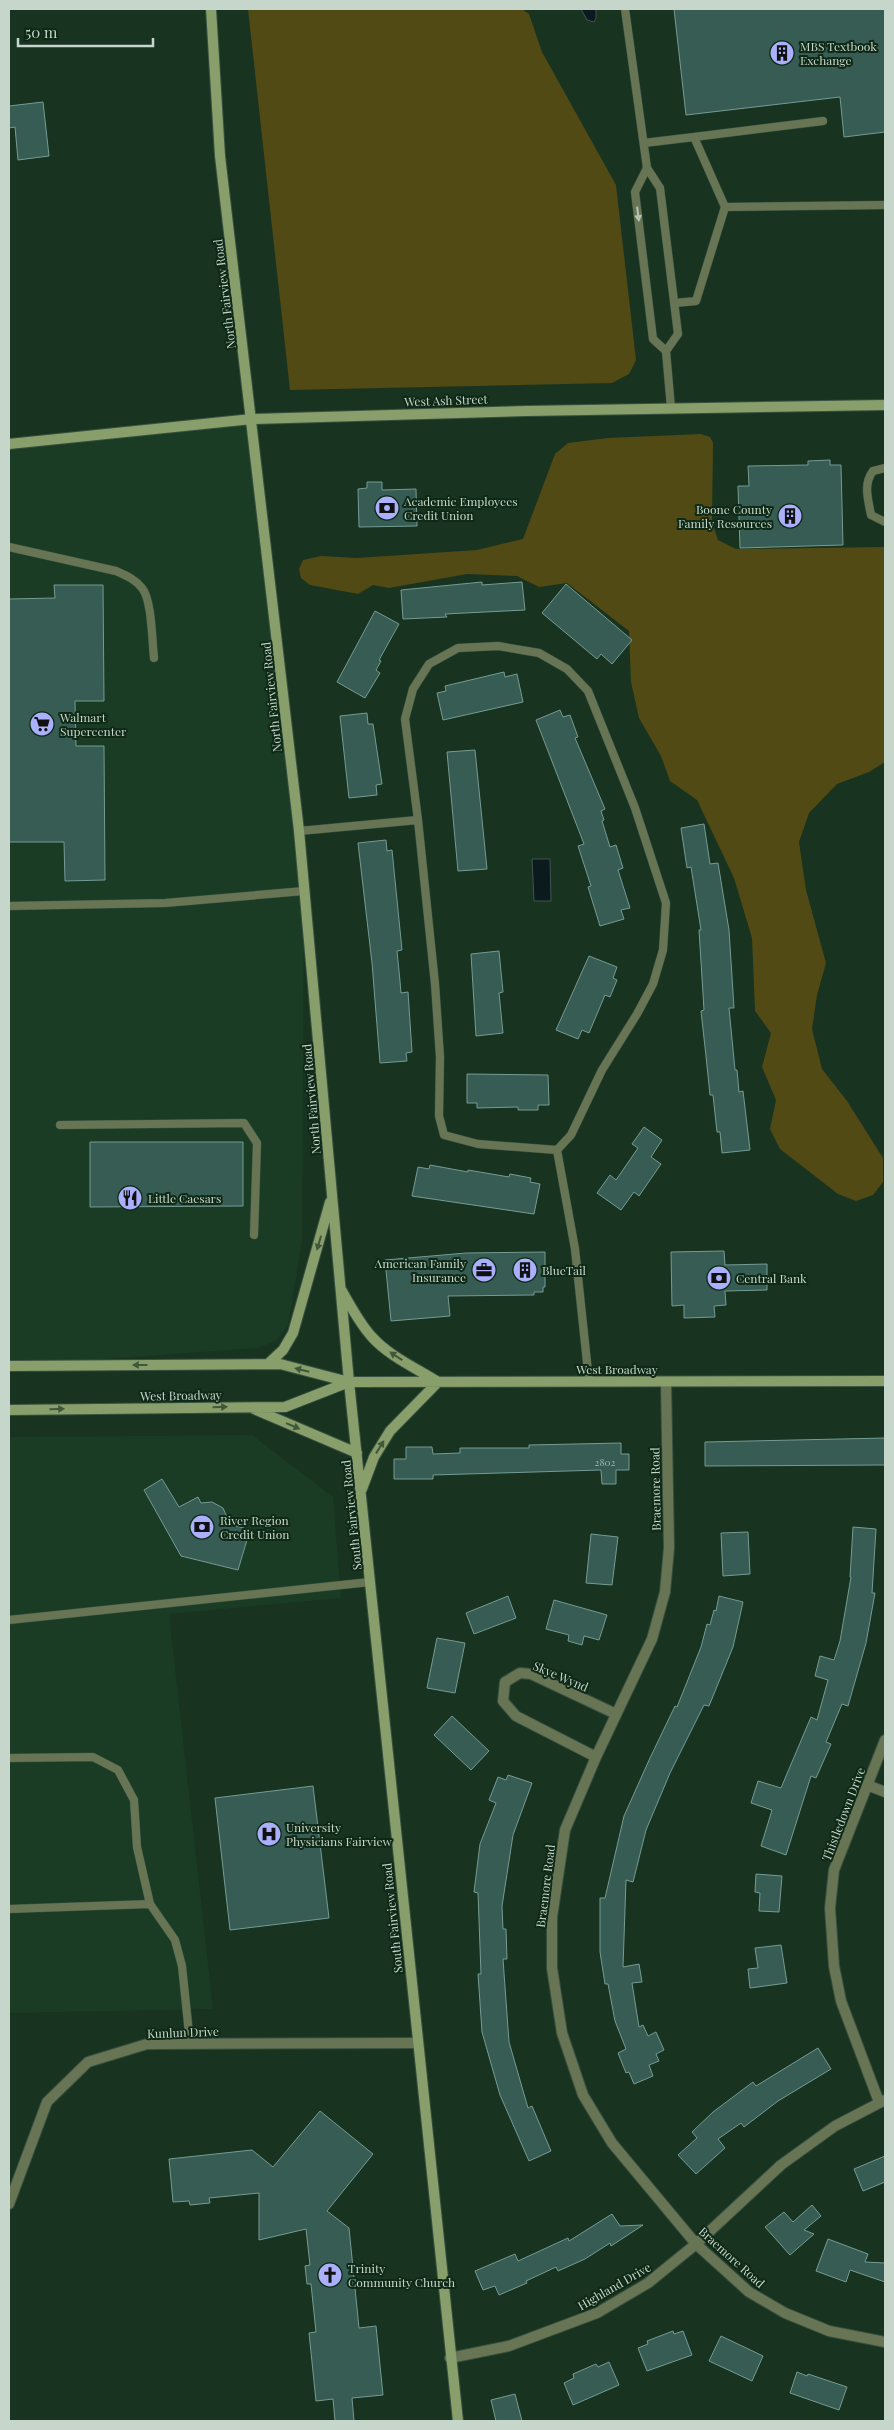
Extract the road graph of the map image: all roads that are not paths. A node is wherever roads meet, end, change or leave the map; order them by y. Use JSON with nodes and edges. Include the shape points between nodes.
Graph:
{"nodes":[{"id":1,"x":211,"y":9,"type":"edge"},
{"id":2,"x":625,"y":9,"type":"edge"},
{"id":3,"x":823,"y":121,"type":"dead end"},
{"id":4,"x":694,"y":137,"type":"junction"},
{"id":5,"x":644,"y":143,"type":"junction"},
{"id":6,"x":647,"y":168,"type":"junction"},
{"id":7,"x":885,"y":205,"type":"edge"},
{"id":8,"x":725,"y":207,"type":"junction"},
{"id":9,"x":674,"y":303,"type":"junction"},
{"id":10,"x":666,"y":351,"type":"junction"},
{"id":11,"x":885,"y":405,"type":"edge"},
{"id":12,"x":671,"y":408,"type":"junction"},
{"id":13,"x":252,"y":418,"type":"junction"},
{"id":14,"x":9,"y":444,"type":"edge"},
{"id":15,"x":885,"y":468,"type":"edge"},
{"id":16,"x":885,"y":522,"type":"edge"},
{"id":17,"x":9,"y":548,"type":"edge"},
{"id":18,"x":154,"y":658,"type":"dead end"},
{"id":19,"x":418,"y":820,"type":"junction"},
{"id":20,"x":299,"y":831,"type":"junction"},
{"id":21,"x":304,"y":892,"type":"junction"},
{"id":22,"x":9,"y":906,"type":"edge"},
{"id":23,"x":60,"y":1125,"type":"dead end"},
{"id":24,"x":557,"y":1150,"type":"junction"},
{"id":25,"x":332,"y":1196,"type":"junction"},
{"id":26,"x":254,"y":1235,"type":"dead end"},
{"id":27,"x":341,"y":1288,"type":"junction"},
{"id":28,"x":268,"y":1364,"type":"junction"},
{"id":29,"x":9,"y":1366,"type":"edge"},
{"id":30,"x":589,"y":1381,"type":"junction"},
{"id":31,"x":885,"y":1381,"type":"edge"},
{"id":32,"x":349,"y":1382,"type":"junction"},
{"id":33,"x":438,"y":1382,"type":"junction"},
{"id":34,"x":666,"y":1382,"type":"junction"},
{"id":35,"x":248,"y":1407,"type":"junction"},
{"id":36,"x":9,"y":1410,"type":"edge"},
{"id":37,"x":357,"y":1452,"type":"junction"},
{"id":38,"x":361,"y":1492,"type":"junction"},
{"id":39,"x":370,"y":1582,"type":"junction"},
{"id":40,"x":9,"y":1620,"type":"edge"},
{"id":41,"x":616,"y":1714,"type":"junction"},
{"id":42,"x":884,"y":1745,"type":"edge"},
{"id":43,"x":596,"y":1757,"type":"junction"},
{"id":44,"x":9,"y":1758,"type":"edge"},
{"id":45,"x":867,"y":1784,"type":"junction"},
{"id":46,"x":885,"y":1792,"type":"edge"},
{"id":47,"x":150,"y":1904,"type":"junction"},
{"id":48,"x":9,"y":1909,"type":"edge"},
{"id":49,"x":190,"y":2043,"type":"junction"},
{"id":50,"x":417,"y":2043,"type":"junction"},
{"id":51,"x":882,"y":2101,"type":"edge"},
{"id":52,"x":9,"y":2204,"type":"edge"},
{"id":53,"x":696,"y":2244,"type":"junction"},
{"id":54,"x":885,"y":2342,"type":"edge"},
{"id":55,"x":450,"y":2358,"type":"junction"},
{"id":56,"x":458,"y":2421,"type":"edge"}],
"edges":[{"from":1,"to":13,"type":"street","name":"North Fairview Road","via":[[220,156]]},
{"from":2,"to":5,"type":"lane"},
{"from":3,"to":4,"type":"lane"},
{"from":4,"to":5,"type":"lane"},
{"from":4,"to":8,"type":"lane"},
{"from":5,"to":6,"type":"lane"},
{"from":6,"to":9,"type":"lane","via":[[660,188]]},
{"from":6,"to":10,"type":"lane","one_way":true,"via":[[635,192],[653,339]]},
{"from":7,"to":8,"type":"lane"},
{"from":8,"to":9,"type":"lane","via":[[696,301]]},
{"from":9,"to":10,"type":"lane","via":[[678,334]]},
{"from":10,"to":12,"type":"lane"},
{"from":11,"to":12,"type":"street","name":"West Ash Street"},
{"from":12,"to":13,"type":"street","name":"West Ash Street"},
{"from":13,"to":14,"type":"street","name":"West Ash Street"},
{"from":13,"to":20,"type":"street","name":"North Fairview Road"},
{"from":15,"to":16,"type":"lane","via":[[873,470],[867,478],[871,515]]},
{"from":17,"to":18,"type":"lane","via":[[116,570],[131,578],[143,589]]},
{"from":19,"to":20,"type":"lane"},
{"from":19,"to":24,"type":"lane","via":[[435,984],[440,1057],[439,1116],[444,1135],[478,1144]]},
{"from":19,"to":24,"type":"lane","via":[[405,719],[413,689],[429,664],[458,648],[498,646],[539,654],[567,669],[588,691],[635,808],[666,903],[663,950],[653,984],[602,1070],[570,1135]]},
{"from":20,"to":21,"type":"street","name":"North Fairview Road"},
{"from":21,"to":22,"type":"lane","via":[[166,903]]},
{"from":21,"to":25,"type":"street","name":"North Fairview Road"},
{"from":23,"to":26,"type":"lane","via":[[244,1124],[257,1143]]},
{"from":24,"to":30,"type":"lane","via":[[575,1249]]},
{"from":25,"to":27,"type":"street","name":"North Fairview Road"},
{"from":25,"to":28,"type":"street","one_way":true,"via":[[293,1333]]},
{"from":27,"to":32,"type":"street","name":"North Fairview Road"},
{"from":33,"to":27,"type":"street","one_way":true,"via":[[373,1338],[359,1321]]},
{"from":28,"to":29,"type":"street","name":"West Broadway","one_way":true},
{"from":32,"to":28,"type":"street","name":"West Broadway","one_way":true,"via":[[280,1364]]},
{"from":30,"to":33,"type":"street","name":"West Broadway"},
{"from":30,"to":34,"type":"street","name":"West Broadway"},
{"from":31,"to":34,"type":"street","name":"West Broadway"},
{"from":32,"to":33,"type":"street","name":"West Broadway"},
{"from":32,"to":35,"type":"street","name":"West Broadway","via":[[285,1407]]},
{"from":32,"to":37,"type":"street","name":"South Fairview Road"},
{"from":38,"to":33,"type":"street","one_way":true,"via":[[374,1457],[390,1432]]},
{"from":34,"to":41,"type":"street","name":"Braemore Road","via":[[669,1548],[665,1592],[652,1640]]},
{"from":36,"to":35,"type":"street","name":"West Broadway","one_way":true},
{"from":35,"to":37,"type":"street","one_way":true},
{"from":37,"to":38,"type":"street","name":"South Fairview Road"},
{"from":38,"to":39,"type":"street","name":"South Fairview Road"},
{"from":39,"to":40,"type":"lane"},
{"from":39,"to":50,"type":"street","name":"South Fairview Road"},
{"from":41,"to":43,"type":"street","name":"Braemore Road"},
{"from":41,"to":43,"type":"street","name":"Skye Wynd","via":[[531,1674],[520,1672],[505,1682],[503,1701],[516,1716]]},
{"from":42,"to":45,"type":"street","name":"Thistledown Drive"},
{"from":43,"to":53,"type":"street","name":"Braemore Road","via":[[565,1830],[552,1917],[552,1968],[562,2033],[583,2095],[612,2143]]},
{"from":44,"to":47,"type":"lane","via":[[94,1757],[118,1770],[134,1800],[137,1847]]},
{"from":45,"to":46,"type":"street"},
{"from":45,"to":51,"type":"street","name":"Thistledown Drive","via":[[834,1870],[831,1934],[841,2001]]},
{"from":47,"to":48,"type":"lane"},
{"from":47,"to":49,"type":"lane","via":[[175,1940],[182,1966]]},
{"from":49,"to":50,"type":"street","name":"Kunlun Drive"},
{"from":49,"to":52,"type":"street","name":"Kunlun Drive","via":[[147,2044],[88,2062],[48,2102]]},
{"from":50,"to":55,"type":"street","name":"South Fairview Road"},
{"from":51,"to":53,"type":"street","name":"Highland Drive","via":[[835,2126],[781,2165]]},
{"from":53,"to":54,"type":"street","name":"Braemore Road","via":[[749,2292],[786,2313],[829,2331]]},
{"from":53,"to":55,"type":"street","name":"Highland Drive","via":[[648,2282],[597,2313],[509,2346]]},
{"from":55,"to":56,"type":"street","name":"South Fairview Road"}]}
